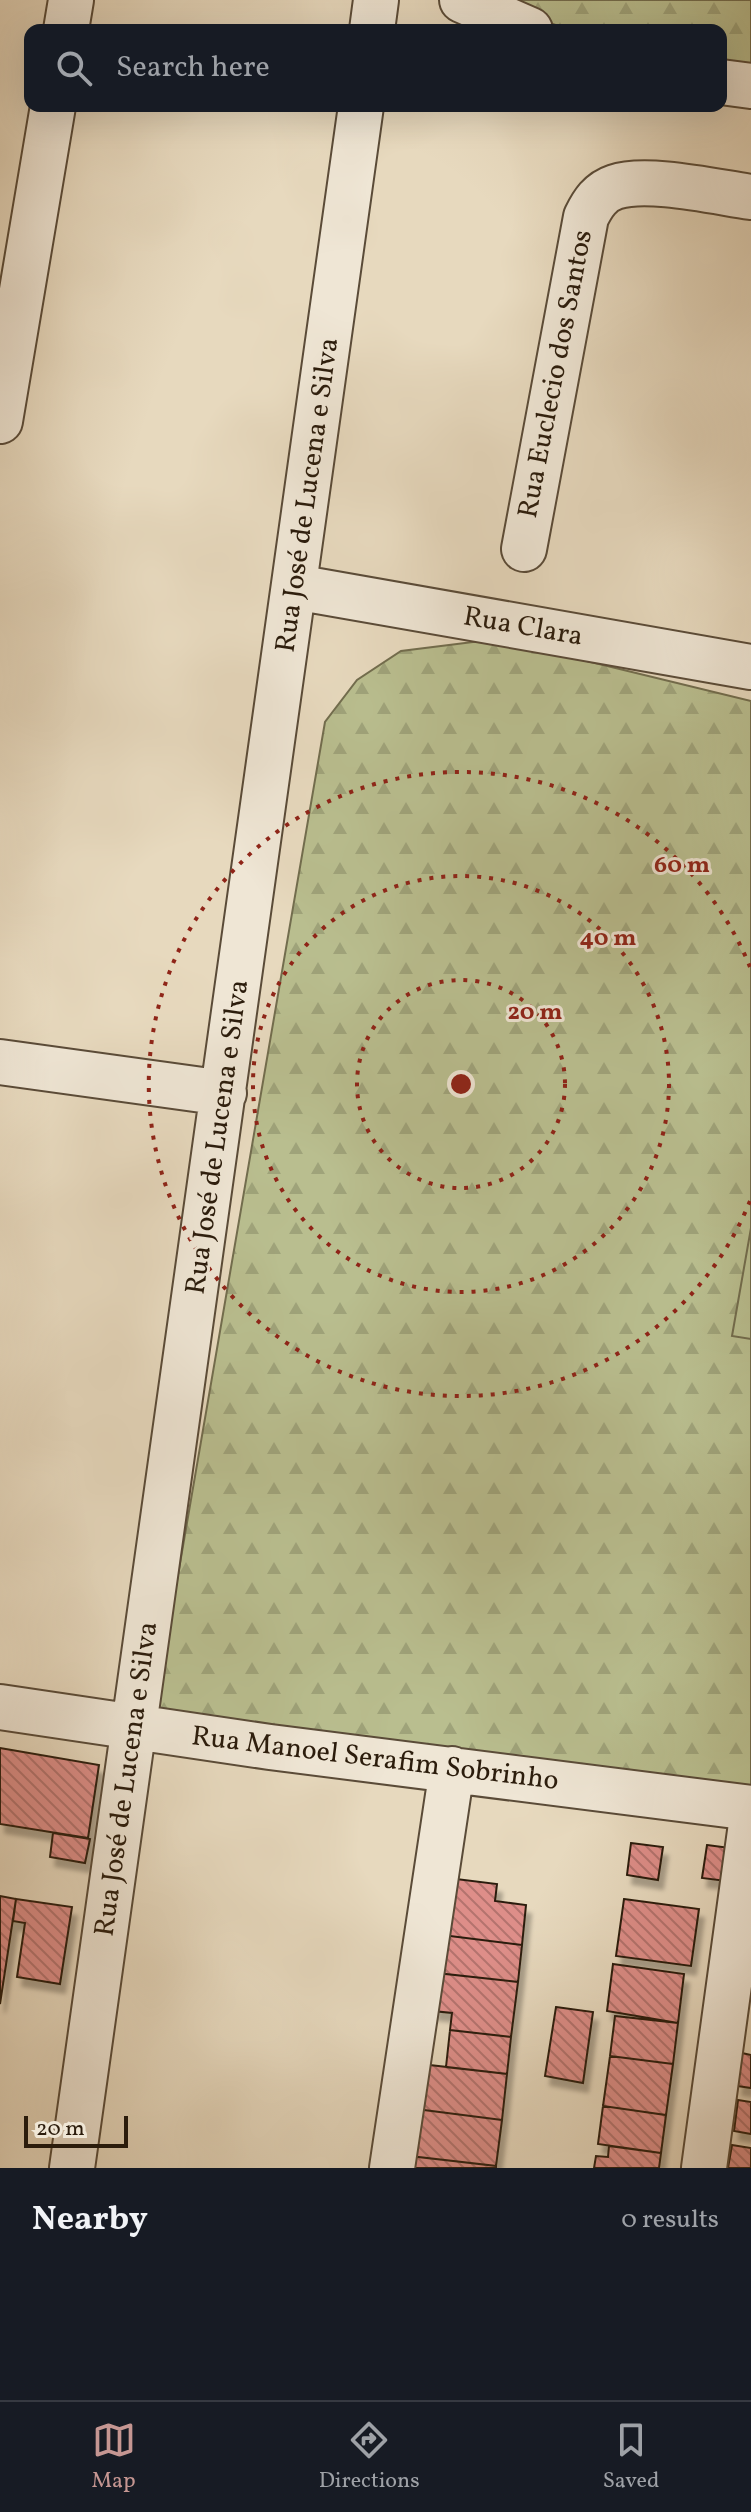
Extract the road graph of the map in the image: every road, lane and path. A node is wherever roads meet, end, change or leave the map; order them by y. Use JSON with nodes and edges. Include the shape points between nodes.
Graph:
{"nodes":[{"id":1,"x":71,"y":0,"type":"edge"},
{"id":2,"x":376,"y":0,"type":"edge"},
{"id":3,"x":462,"y":0,"type":"edge"},
{"id":4,"x":67,"y":24,"type":"edge"},
{"id":5,"x":373,"y":24,"type":"edge"},
{"id":6,"x":516,"y":24,"type":"edge"},
{"id":7,"x":727,"y":83,"type":"edge"},
{"id":8,"x":751,"y":86,"type":"edge"},
{"id":9,"x":52,"y":112,"type":"edge"},
{"id":10,"x":360,"y":112,"type":"edge"},
{"id":11,"x":751,"y":197,"type":"edge"},
{"id":12,"x":0,"y":421,"type":"edge"},
{"id":13,"x":524,"y":549,"type":"dead end"},
{"id":14,"x":295,"y":587,"type":"junction"},
{"id":15,"x":751,"y":667,"type":"edge"},
{"id":16,"x":0,"y":1062,"type":"edge"},
{"id":17,"x":224,"y":1093,"type":"junction"},
{"id":18,"x":0,"y":1707,"type":"edge"},
{"id":19,"x":135,"y":1728,"type":"junction"},
{"id":20,"x":452,"y":1769,"type":"junction"},
{"id":21,"x":751,"y":1808,"type":"edge"},
{"id":22,"x":751,"y":1824,"type":"edge"},
{"id":23,"x":72,"y":2168,"type":"edge"},
{"id":24,"x":392,"y":2168,"type":"edge"},
{"id":25,"x":704,"y":2168,"type":"edge"}],
"edges":[{"from":1,"to":4,"type":"street"},
{"from":2,"to":5,"type":"street"},
{"from":3,"to":6,"type":"street"},
{"from":7,"to":8,"type":"street"},
{"from":9,"to":12,"type":"street"},
{"from":10,"to":14,"type":"street","name":"Rua José de Lucena e Silva"},
{"from":11,"to":13,"type":"street","name":"Rua Euclecio dos Santos","via":[[636,182],[613,187],[596,199],[586,217]]},
{"from":14,"to":15,"type":"street","name":"Rua Clara"},
{"from":14,"to":17,"type":"street","name":"Rua José de Lucena e Silva"},
{"from":16,"to":17,"type":"street"},
{"from":17,"to":19,"type":"street","name":"Rua José de Lucena e Silva"},
{"from":18,"to":19,"type":"street","name":"Rua Manoel Serafim Sobrinho"},
{"from":19,"to":20,"type":"street","name":"Rua Manoel Serafim Sobrinho"},
{"from":19,"to":23,"type":"street","name":"Rua José de Lucena e Silva"},
{"from":20,"to":21,"type":"street","name":"Rua Manoel Serafim Sobrinho"},
{"from":20,"to":24,"type":"street"},
{"from":22,"to":25,"type":"street"}]}
